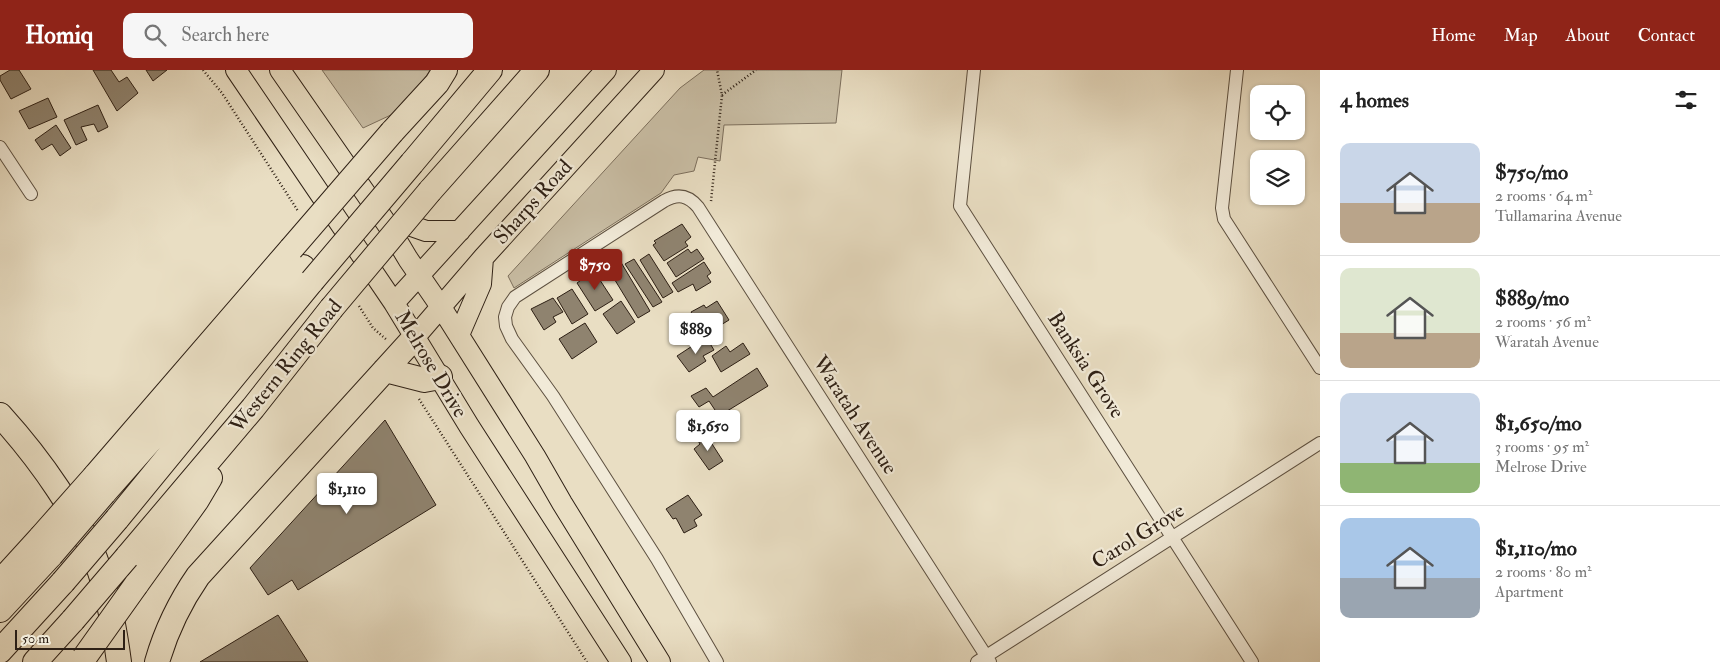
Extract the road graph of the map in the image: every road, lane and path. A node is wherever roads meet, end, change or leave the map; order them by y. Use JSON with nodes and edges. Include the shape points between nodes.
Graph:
{"nodes":[{"id":1,"x":236,"y":70,"type":"edge"},
{"id":2,"x":280,"y":70,"type":"edge"},
{"id":3,"x":444,"y":70,"type":"edge"},
{"id":4,"x":472,"y":70,"type":"edge"},
{"id":5,"x":490,"y":70,"type":"edge"},
{"id":6,"x":537,"y":70,"type":"edge"},
{"id":7,"x":606,"y":70,"type":"edge"},
{"id":8,"x":654,"y":70,"type":"edge"},
{"id":9,"x":717,"y":70,"type":"edge"},
{"id":10,"x":756,"y":70,"type":"edge"},
{"id":11,"x":974,"y":70,"type":"edge"},
{"id":12,"x":1237,"y":70,"type":"edge"},
{"id":13,"x":722,"y":95,"type":"junction"},
{"id":14,"x":0,"y":147,"type":"edge"},
{"id":15,"x":402,"y":148,"type":"junction"},
{"id":16,"x":31,"y":194,"type":"dead end"},
{"id":17,"x":711,"y":201,"type":"dead end"},
{"id":18,"x":388,"y":227,"type":"junction"},
{"id":19,"x":460,"y":231,"type":"junction"},
{"id":20,"x":483,"y":258,"type":"junction"},
{"id":21,"x":302,"y":266,"type":"junction"},
{"id":22,"x":419,"y":275,"type":"junction"},
{"id":23,"x":394,"y":303,"type":"junction"},
{"id":24,"x":442,"y":307,"type":"junction"},
{"id":25,"x":459,"y":335,"type":"junction"},
{"id":26,"x":415,"y":337,"type":"junction"},
{"id":27,"x":1320,"y":368,"type":"edge"},
{"id":28,"x":385,"y":370,"type":"junction"},
{"id":29,"x":440,"y":377,"type":"junction"},
{"id":30,"x":419,"y":398,"type":"dead end"},
{"id":31,"x":253,"y":408,"type":"junction"},
{"id":32,"x":0,"y":416,"type":"edge"},
{"id":33,"x":1320,"y":443,"type":"edge"},
{"id":34,"x":1173,"y":538,"type":"junction"},
{"id":35,"x":46,"y":546,"type":"junction"},
{"id":36,"x":0,"y":582,"type":"edge"},
{"id":37,"x":0,"y":610,"type":"edge"},
{"id":38,"x":0,"y":651,"type":"edge"},
{"id":39,"x":82,"y":660,"type":"edge"},
{"id":40,"x":984,"y":660,"type":"edge"},
{"id":41,"x":35,"y":662,"type":"edge"},
{"id":42,"x":119,"y":662,"type":"edge"},
{"id":43,"x":157,"y":662,"type":"edge"},
{"id":44,"x":587,"y":662,"type":"edge"},
{"id":45,"x":621,"y":662,"type":"edge"},
{"id":46,"x":660,"y":662,"type":"edge"},
{"id":47,"x":717,"y":662,"type":"edge"},
{"id":48,"x":1252,"y":662,"type":"edge"}],
"edges":[{"from":1,"to":23,"type":"main road","name":"Melrose Drive"},
{"from":2,"to":18,"type":"main road","name":"Melrose Drive"},
{"from":3,"to":15,"type":"highway"},
{"from":4,"to":15,"type":"highway"},
{"from":5,"to":15,"type":"highway","name":"Western Ring Road"},
{"from":6,"to":31,"type":"highway","name":"Western Ring Road","bridge":true,"via":[[430,191]]},
{"from":7,"to":19,"type":"main road","name":"Sharps Road"},
{"from":8,"to":20,"type":"main road","name":"Sharps Road"},
{"from":9,"to":13,"type":"path"},
{"from":10,"to":13,"type":"path"},
{"from":11,"to":34,"type":"street","name":"Banksia Grove","via":[[960,206]]},
{"from":12,"to":27,"type":"street","via":[[1222,208],[1224,219]]},
{"from":13,"to":17,"type":"path"},
{"from":14,"to":16,"type":"street"},
{"from":15,"to":21,"type":"highway","name":"Western Ring Road","bridge":true},
{"from":15,"to":21,"type":"highway","bridge":true},
{"from":18,"to":19,"type":"main road","via":[[406,224],[426,231]]},
{"from":18,"to":22,"type":"main road","name":"Melrose Drive"},
{"from":19,"to":22,"type":"main road","name":"Sharps Road"},
{"from":20,"to":24,"type":"main road","name":"Sharps Road"},
{"from":20,"to":25,"type":"main road","via":[[481,284]]},
{"from":21,"to":35,"type":"highway","bridge":true},
{"from":21,"to":38,"type":"highway","name":"Western Ring Road","bridge":true,"via":[[117,519]]},
{"from":22,"to":23,"type":"main road","name":"Sharps Road"},
{"from":22,"to":24,"type":"main road","name":"Melrose Drive"},
{"from":23,"to":26,"type":"main road","name":"Melrose Drive"},
{"from":24,"to":25,"type":"main road","name":"Melrose Drive"},
{"from":24,"to":26,"type":"main road","name":"Sharps Road"},
{"from":25,"to":46,"type":"main road","name":"Melrose Drive"},
{"from":26,"to":28,"type":"highway"},
{"from":26,"to":29,"type":"main road","name":"Melrose Drive"},
{"from":28,"to":29,"type":"highway","via":[[424,380]]},
{"from":28,"to":43,"type":"highway","via":[[198,576],[175,615]]},
{"from":29,"to":45,"type":"main road","name":"Melrose Drive"},
{"from":30,"to":44,"type":"path"},
{"from":31,"to":39,"type":"highway","bridge":true,"via":[[197,500]]},
{"from":31,"to":41,"type":"highway","name":"Western Ring Road","bridge":true},
{"from":32,"to":42,"type":"highway","via":[[44,468],[85,535],[111,611]]},
{"from":33,"to":34,"type":"street","name":"Carol Grove"},
{"from":34,"to":40,"type":"street","name":"Carol Grove"},
{"from":34,"to":48,"type":"street","name":"Banksia Grove"},
{"from":35,"to":36,"type":"highway"},
{"from":35,"to":37,"type":"highway"},
{"from":40,"to":47,"type":"street","name":"Waratah Avenue","via":[[698,207],[687,197],[676,196],[515,297],[505,317],[512,339],[553,396],[652,551]]}]}
